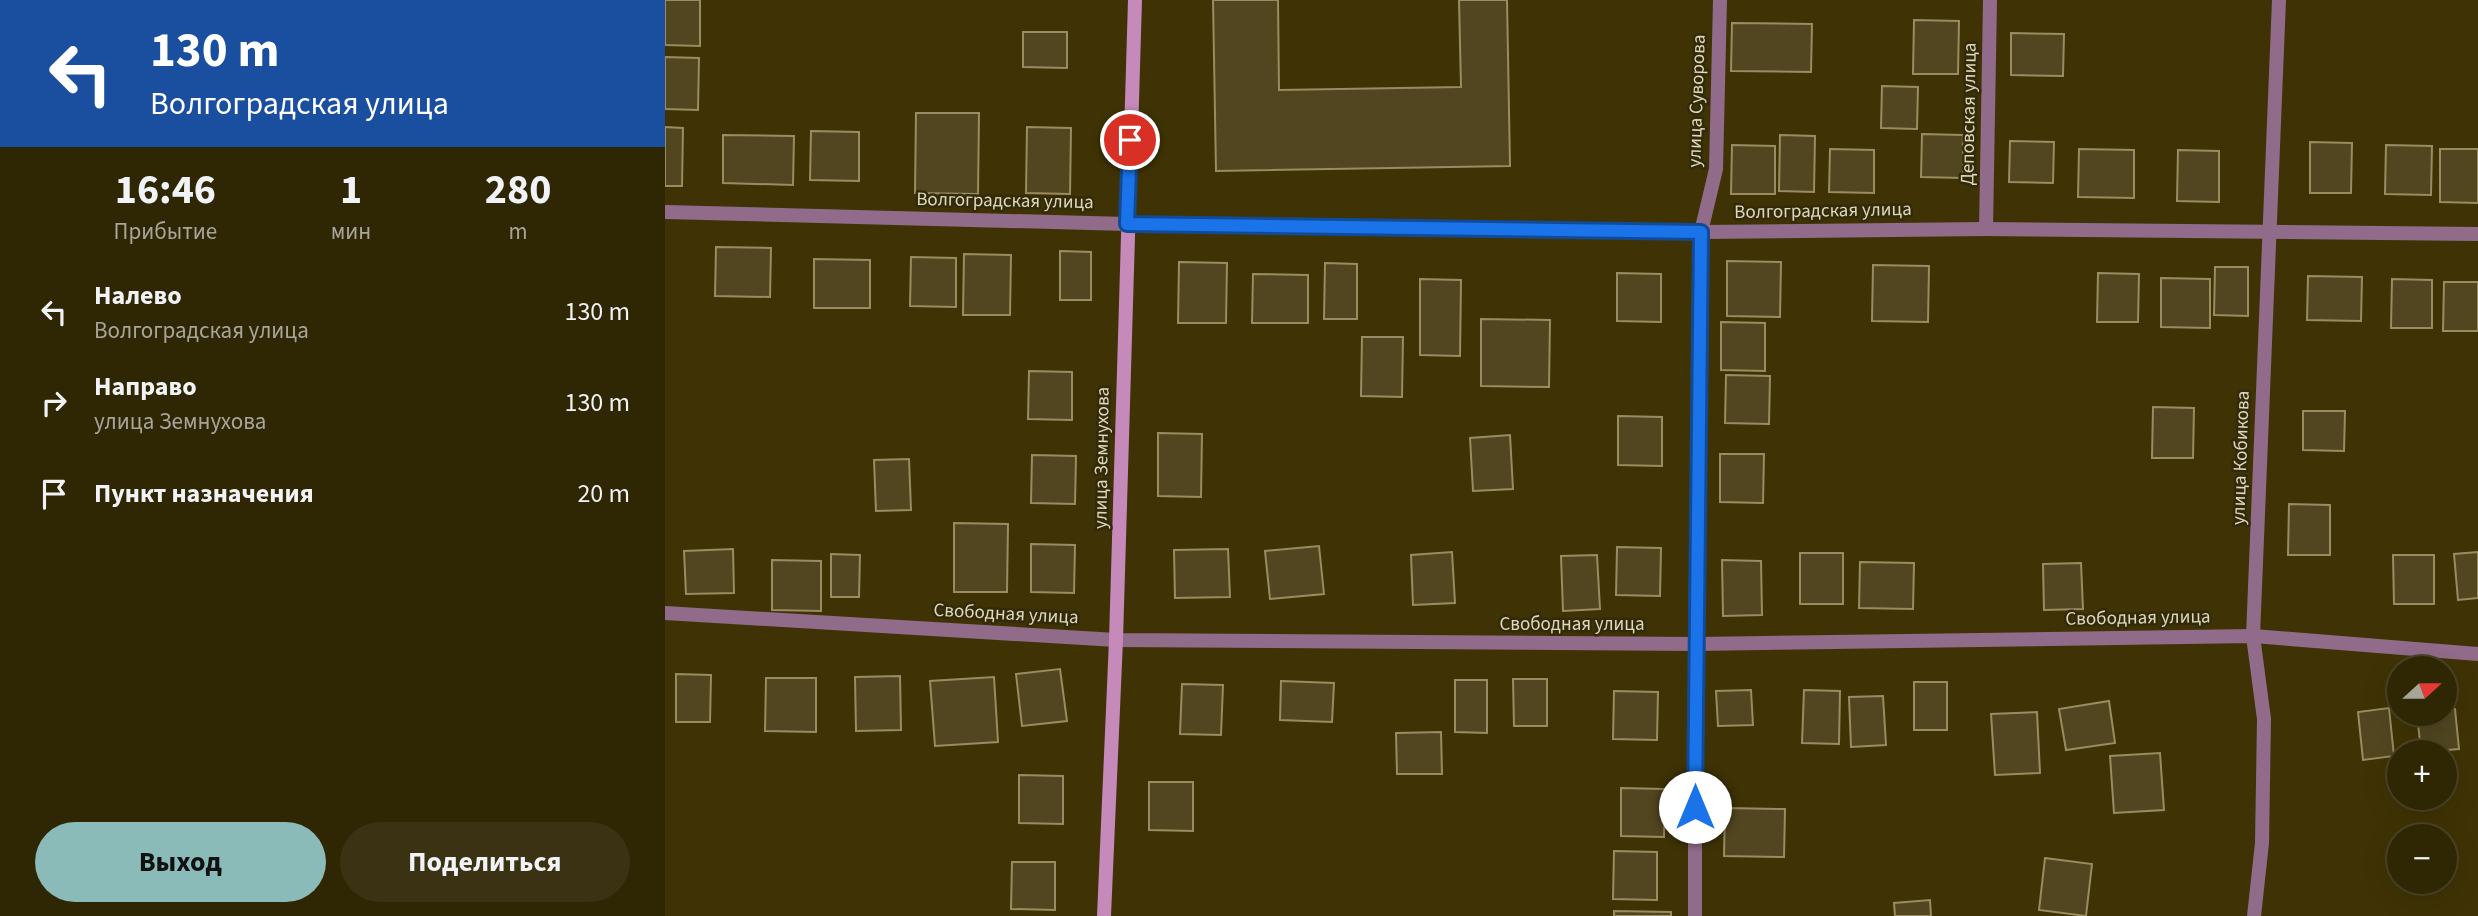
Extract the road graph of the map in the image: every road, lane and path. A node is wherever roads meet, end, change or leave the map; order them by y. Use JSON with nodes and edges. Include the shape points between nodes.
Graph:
{"nodes":[{"id":1,"x":1135,"y":0,"type":"edge"},
{"id":2,"x":1720,"y":0,"type":"edge"},
{"id":3,"x":1990,"y":0,"type":"edge"},
{"id":4,"x":2279,"y":0,"type":"edge"},
{"id":5,"x":665,"y":212,"type":"edge"},
{"id":6,"x":1127,"y":224,"type":"junction"},
{"id":7,"x":1986,"y":229,"type":"junction"},
{"id":8,"x":1701,"y":232,"type":"junction"},
{"id":9,"x":2268,"y":232,"type":"junction"},
{"id":10,"x":2478,"y":234,"type":"edge"},
{"id":11,"x":665,"y":613,"type":"edge"},
{"id":12,"x":2253,"y":636,"type":"junction"},
{"id":13,"x":1116,"y":640,"type":"junction"},
{"id":14,"x":1695,"y":644,"type":"junction"},
{"id":15,"x":2478,"y":654,"type":"edge"},
{"id":16,"x":1104,"y":916,"type":"edge"},
{"id":17,"x":1695,"y":916,"type":"edge"},
{"id":18,"x":2254,"y":916,"type":"edge"}],
"edges":[{"from":1,"to":6,"type":"street","name":"улица Земнухова"},
{"from":2,"to":8,"type":"street","name":"улица Суворова","via":[[1716,169]]},
{"from":3,"to":7,"type":"street","name":"Деповская улица"},
{"from":4,"to":9,"type":"street","name":"улица Кобикова"},
{"from":5,"to":6,"type":"street","name":"Волгоградская улица"},
{"from":6,"to":8,"type":"street","name":"Волгоградская улица"},
{"from":6,"to":13,"type":"street","name":"улица Земнухова"},
{"from":7,"to":8,"type":"street","name":"Волгоградская улица"},
{"from":7,"to":9,"type":"street","name":"Волгоградская улица"},
{"from":8,"to":14,"type":"street","name":"улица Суворова"},
{"from":9,"to":10,"type":"street","name":"Волгоградская улица"},
{"from":9,"to":12,"type":"street","name":"улица Кобикова"},
{"from":11,"to":13,"type":"street","name":"Свободная улица"},
{"from":12,"to":14,"type":"street","name":"Свободная улица"},
{"from":12,"to":15,"type":"street","name":"Свободная улица"},
{"from":12,"to":18,"type":"street","name":"улица Кобикова","via":[[2264,719],[2262,843]]},
{"from":13,"to":14,"type":"street","name":"Свободная улица"},
{"from":13,"to":16,"type":"street","name":"улица Земнухова"},
{"from":14,"to":17,"type":"street","name":"улица Суворова"}]}
